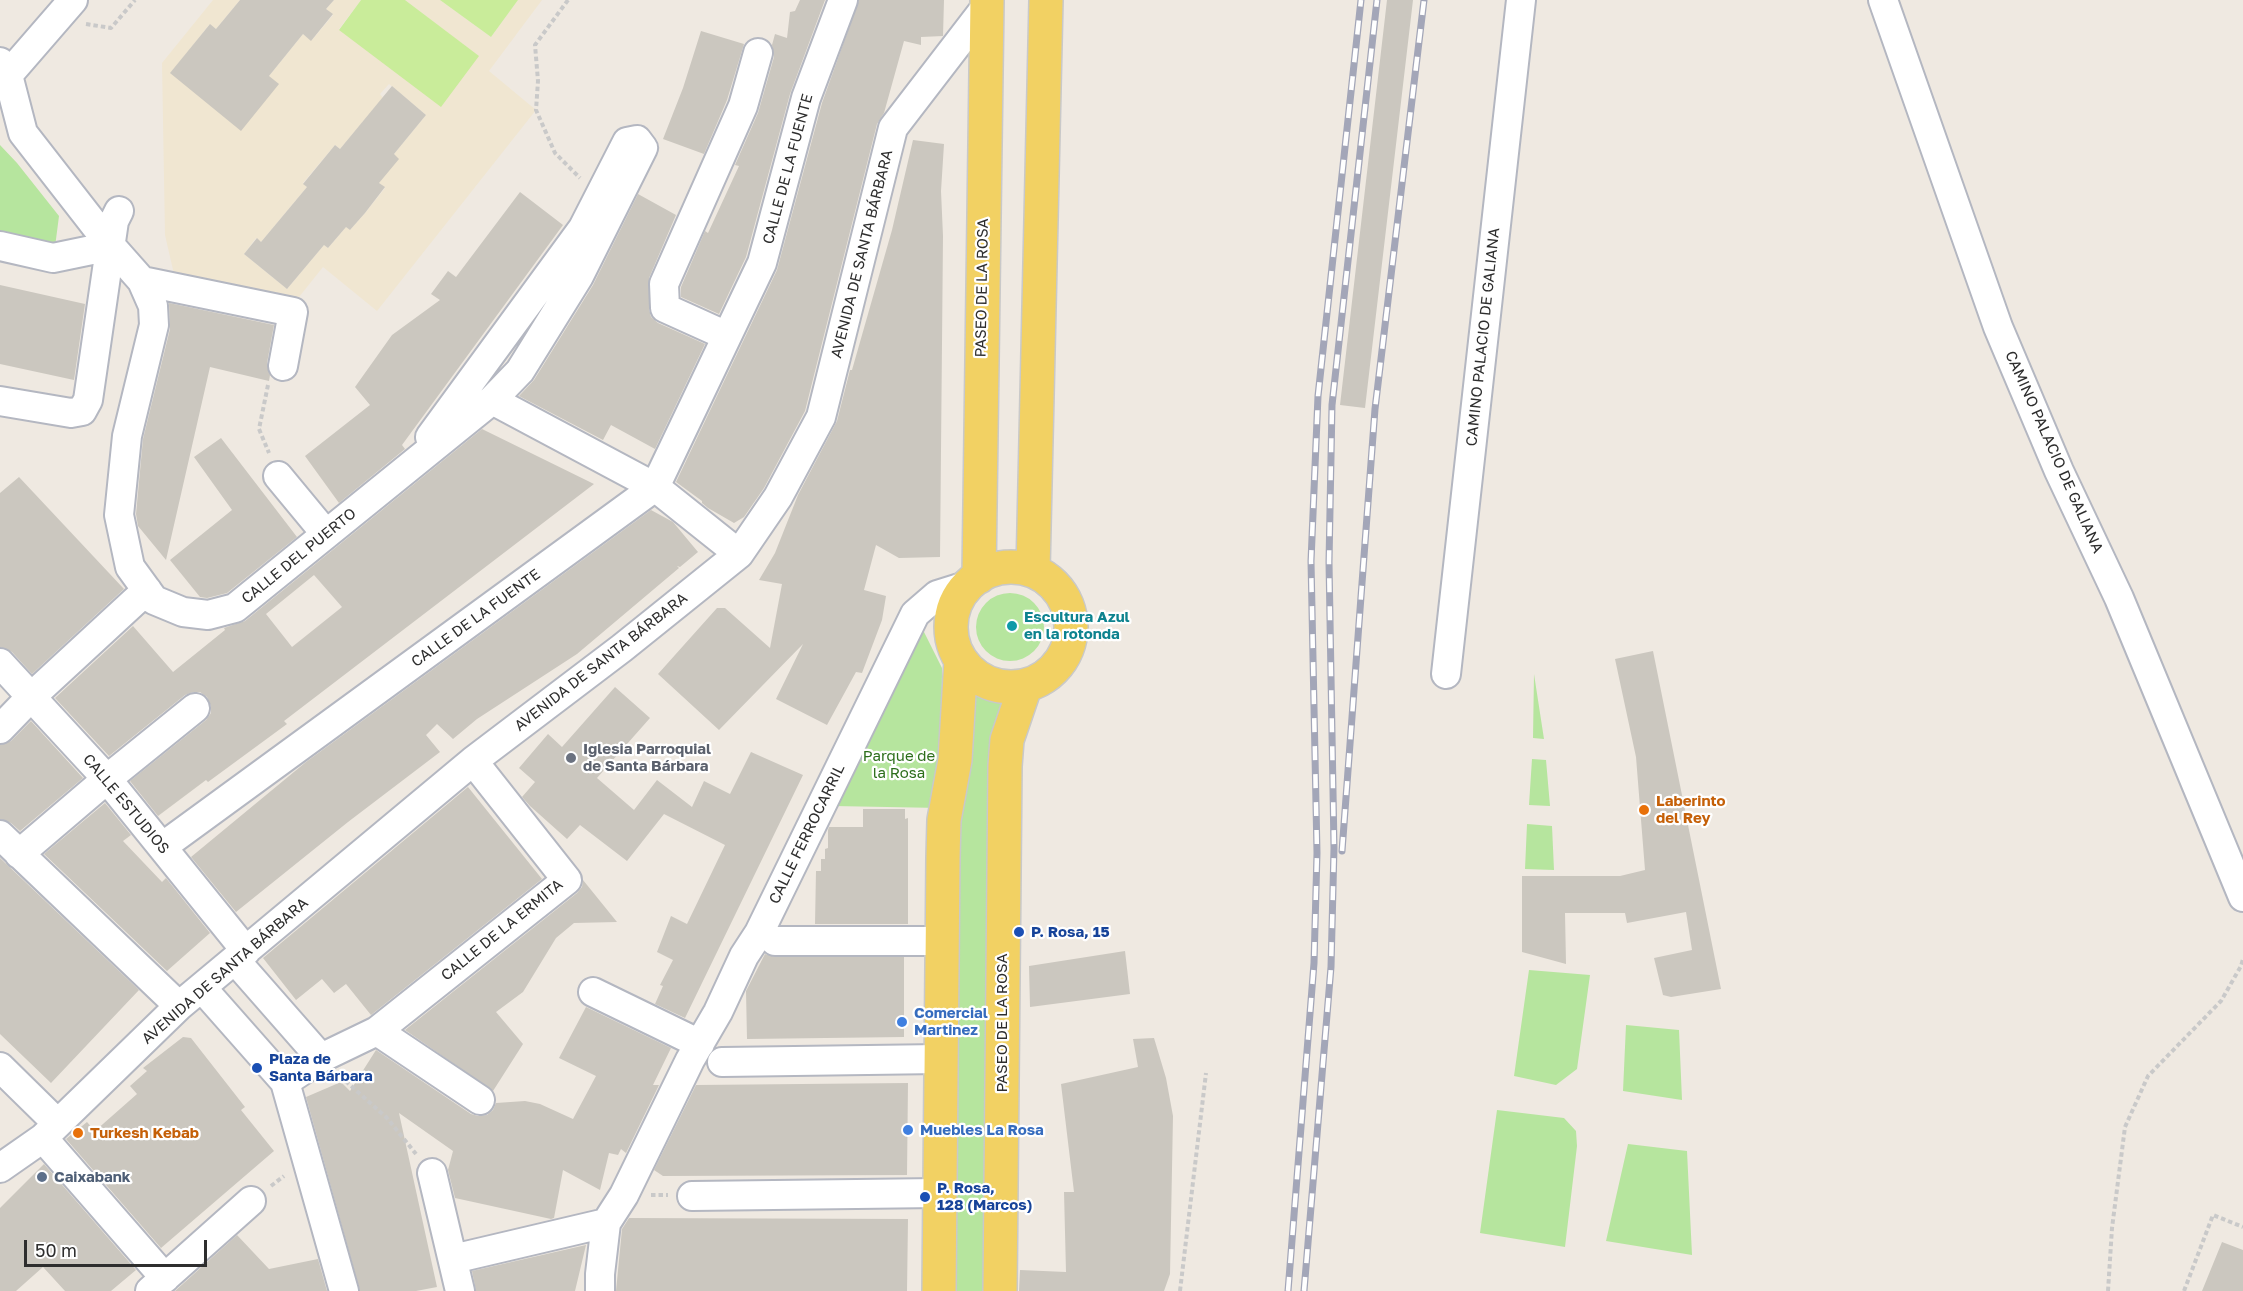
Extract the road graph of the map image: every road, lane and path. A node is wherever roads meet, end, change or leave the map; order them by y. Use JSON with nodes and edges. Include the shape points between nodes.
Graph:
{"nodes":[{"id":1,"x":135,"y":0,"type":"edge"},
{"id":2,"x":568,"y":0,"type":"edge"},
{"id":3,"x":843,"y":0,"type":"edge"},
{"id":4,"x":1046,"y":0,"type":"edge"},
{"id":5,"x":1521,"y":0,"type":"edge"},
{"id":6,"x":1883,"y":0,"type":"edge"},
{"id":7,"x":986,"y":4,"type":"edge"},
{"id":8,"x":64,"y":10,"type":"edge"},
{"id":9,"x":758,"y":53,"type":"dead end"},
{"id":10,"x":3,"y":72,"type":"edge"},
{"id":11,"x":598,"y":198,"type":"junction"},
{"id":12,"x":119,"y":211,"type":"dead end"},
{"id":13,"x":0,"y":246,"type":"edge"},
{"id":14,"x":111,"y":246,"type":"junction"},
{"id":15,"x":142,"y":281,"type":"junction"},
{"id":16,"x":727,"y":336,"type":"junction"},
{"id":17,"x":283,"y":366,"type":"joint"},
{"id":18,"x":492,"y":400,"type":"junction"},
{"id":19,"x":0,"y":401,"type":"edge"},
{"id":20,"x":278,"y":476,"type":"joint"},
{"id":21,"x":655,"y":487,"type":"junction"},
{"id":22,"x":369,"y":499,"type":"junction"},
{"id":23,"x":326,"y":534,"type":"junction"},
{"id":24,"x":739,"y":554,"type":"junction"},
{"id":25,"x":1033,"y":571,"type":"junction"},
{"id":26,"x":974,"y":581,"type":"junction"},
{"id":27,"x":147,"y":590,"type":"junction"},
{"id":28,"x":961,"y":660,"type":"junction"},
{"id":29,"x":0,"y":663,"type":"edge"},
{"id":30,"x":1446,"y":674,"type":"dead end"},
{"id":31,"x":1025,"y":687,"type":"junction"},
{"id":32,"x":31,"y":697,"type":"junction"},
{"id":33,"x":195,"y":708,"type":"dead end"},
{"id":34,"x":0,"y":729,"type":"edge"},
{"id":35,"x":472,"y":761,"type":"junction"},
{"id":36,"x":106,"y":779,"type":"junction"},
{"id":37,"x":10,"y":844,"type":"edge"},
{"id":38,"x":162,"y":847,"type":"junction"},
{"id":39,"x":2243,"y":897,"type":"edge"},
{"id":40,"x":774,"y":941,"type":"dead end"},
{"id":41,"x":941,"y":941,"type":"junction"},
{"id":42,"x":241,"y":956,"type":"junction"},
{"id":43,"x":2243,"y":959,"type":"edge"},
{"id":44,"x":202,"y":988,"type":"junction"},
{"id":45,"x":593,"y":992,"type":"dead end"},
{"id":46,"x":179,"y":1006,"type":"junction"},
{"id":47,"x":377,"y":1030,"type":"junction"},
{"id":48,"x":700,"y":1044,"type":"junction"},
{"id":49,"x":321,"y":1058,"type":"junction"},
{"id":50,"x":940,"y":1059,"type":"junction"},
{"id":51,"x":722,"y":1062,"type":"dead end"},
{"id":52,"x":0,"y":1067,"type":"edge"},
{"id":53,"x":1206,"y":1073,"type":"dead end"},
{"id":54,"x":285,"y":1082,"type":"junction"},
{"id":55,"x":480,"y":1100,"type":"dead end"},
{"id":56,"x":50,"y":1131,"type":"junction"},
{"id":57,"x":308,"y":1159,"type":"junction"},
{"id":58,"x":0,"y":1168,"type":"edge"},
{"id":59,"x":432,"y":1173,"type":"joint"},
{"id":60,"x":939,"y":1193,"type":"junction"},
{"id":61,"x":624,"y":1195,"type":"junction"},
{"id":62,"x":692,"y":1196,"type":"joint"},
{"id":63,"x":252,"y":1201,"type":"joint"},
{"id":64,"x":606,"y":1223,"type":"junction"},
{"id":65,"x":2243,"y":1227,"type":"edge"},
{"id":66,"x":453,"y":1259,"type":"junction"},
{"id":67,"x":157,"y":1285,"type":"edge"},
{"id":68,"x":595,"y":1285,"type":"edge"},
{"id":69,"x":344,"y":1291,"type":"edge"},
{"id":70,"x":460,"y":1291,"type":"edge"},
{"id":71,"x":939,"y":1291,"type":"edge"},
{"id":72,"x":1000,"y":1291,"type":"edge"},
{"id":73,"x":1180,"y":1291,"type":"edge"},
{"id":74,"x":2108,"y":1291,"type":"edge"},
{"id":75,"x":2184,"y":1291,"type":"edge"}],
"edges":[{"from":1,"to":8,"type":"path","via":[[111,28]]},
{"from":2,"to":11,"type":"path","via":[[535,45],[536,110],[555,153]]},
{"from":3,"to":16,"type":"street","name":"CALLE DE LA FUENTE","via":[[806,98],[762,263]]},
{"from":4,"to":25,"type":"main road"},
{"from":5,"to":30,"type":"street","name":"CAMINO PALACIO DE GALIANA"},
{"from":6,"to":39,"type":"street","name":"CAMINO PALACIO DE GALIANA","via":[[1998,327],[2059,471],[2119,598]]},
{"from":7,"to":24,"type":"street","name":"AVENIDA DE SANTA BÁRBARA","via":[[893,128],[821,417],[778,497]]},
{"from":7,"to":26,"type":"main road","name":"PASEO DE LA ROSA"},
{"from":8,"to":10,"type":"street"},
{"from":9,"to":16,"type":"street","via":[[743,106],[664,284],[665,308]]},
{"from":10,"to":14,"type":"street","name":"CALLE DEL PUERTO","via":[[22,133]]},
{"from":11,"to":18,"type":"street","name":"CALLE DEL PUERTO","via":[[627,142],[638,140],[643,148],[579,276],[520,371]]},
{"from":11,"to":22,"type":"street","name":"CALLE DEL PUERTO","via":[[583,228],[425,444]]},
{"from":12,"to":14,"type":"street"},
{"from":13,"to":14,"type":"street","via":[[53,258]]},
{"from":14,"to":15,"type":"street","name":"CALLE DEL PUERTO"},
{"from":14,"to":19,"type":"street","via":[[88,400],[82,411],[71,413]]},
{"from":15,"to":17,"type":"street","via":[[293,312]]},
{"from":15,"to":27,"type":"street","name":"CALLE DEL PUERTO","via":[[153,306],[154,325],[127,436],[118,515],[130,567]]},
{"from":16,"to":21,"type":"street","name":"CALLE DE LA FUENTE"},
{"from":17,"to":20,"type":"path","via":[[280,380],[268,384],[259,429]]},
{"from":18,"to":21,"type":"street"},
{"from":18,"to":22,"type":"street","name":"CALLE DEL PUERTO"},
{"from":20,"to":23,"type":"street"},
{"from":21,"to":24,"type":"street"},
{"from":21,"to":38,"type":"street","name":"CALLE DE LA FUENTE"},
{"from":22,"to":23,"type":"street","name":"CALLE DEL PUERTO"},
{"from":23,"to":27,"type":"street","name":"CALLE DEL PUERTO","via":[[235,608],[208,615],[183,612],[154,600]]},
{"from":24,"to":35,"type":"street","name":"AVENIDA DE SANTA BÁRBARA"},
{"from":25,"to":26,"type":"main road","via":[[1005,567]]},
{"from":25,"to":31,"type":"main road","via":[[1052,583],[1065,600],[1072,621],[1070,642],[1061,662],[1045,678]]},
{"from":26,"to":28,"type":"main road","name":"PASEO DE LA ROSA","via":[[959,597],[953,613],[951,629]]},
{"from":26,"to":48,"type":"street","name":"CALLE FERROCARRIL","via":[[937,595],[915,614],[759,933]]},
{"from":27,"to":32,"type":"street"},
{"from":28,"to":31,"type":"main road","name":"PASEO DE LA ROSA","via":[[982,681],[1010,688]]},
{"from":28,"to":41,"type":"main road","name":"PASEO DE LA ROSA","via":[[955,760],[944,820]]},
{"from":29,"to":32,"type":"street","name":"CALLE ESTUDIOS"},
{"from":31,"to":72,"type":"main road","name":"PASEO DE LA ROSA","via":[[1007,740],[1005,766]]},
{"from":32,"to":34,"type":"street"},
{"from":32,"to":36,"type":"street","name":"CALLE ESTUDIOS"},
{"from":33,"to":36,"type":"street"},
{"from":35,"to":42,"type":"street","name":"AVENIDA DE SANTA BÁRBARA"},
{"from":35,"to":47,"type":"street","name":"CALLE DE LA ERMITA","via":[[567,880]]},
{"from":36,"to":37,"type":"street"},
{"from":36,"to":38,"type":"street","name":"CALLE ESTUDIOS"},
{"from":37,"to":46,"type":"street"},
{"from":38,"to":42,"type":"street","name":"CALLE ESTUDIOS"},
{"from":40,"to":41,"type":"street"},
{"from":41,"to":50,"type":"main road","name":"PASEO DE LA ROSA"},
{"from":42,"to":44,"type":"street","name":"AVENIDA DE SANTA BÁRBARA"},
{"from":42,"to":49,"type":"street"},
{"from":43,"to":74,"type":"path","via":[[2221,1001],[2148,1076],[2125,1127]]},
{"from":44,"to":46,"type":"street","name":"AVENIDA DE SANTA BÁRBARA"},
{"from":44,"to":54,"type":"street"},
{"from":45,"to":48,"type":"street"},
{"from":46,"to":56,"type":"street","name":"AVENIDA DE SANTA BÁRBARA"},
{"from":47,"to":49,"type":"street","name":"CALLE DE LA ERMITA"},
{"from":47,"to":55,"type":"street"},
{"from":48,"to":61,"type":"street","name":"CALLE FERROCARRIL"},
{"from":49,"to":54,"type":"street"},
{"from":49,"to":59,"type":"path","via":[[387,1118]]},
{"from":50,"to":51,"type":"street"},
{"from":50,"to":60,"type":"main road","name":"PASEO DE LA ROSA"},
{"from":52,"to":56,"type":"street"},
{"from":53,"to":73,"type":"path"},
{"from":54,"to":57,"type":"street"},
{"from":56,"to":58,"type":"street","name":"AVENIDA DE SANTA BÁRBARA"},
{"from":56,"to":67,"type":"street"},
{"from":57,"to":63,"type":"path"},
{"from":57,"to":69,"type":"street"},
{"from":59,"to":66,"type":"street"},
{"from":60,"to":62,"type":"street"},
{"from":60,"to":71,"type":"main road","name":"PASEO DE LA ROSA"},
{"from":61,"to":62,"type":"path"},
{"from":61,"to":64,"type":"street","name":"CALLE FERROCARRIL"},
{"from":63,"to":67,"type":"street"},
{"from":64,"to":66,"type":"street"},
{"from":64,"to":68,"type":"street","name":"CALLE FERROCARRIL"},
{"from":65,"to":75,"type":"path","via":[[2213,1215]]},
{"from":66,"to":70,"type":"street"}]}
